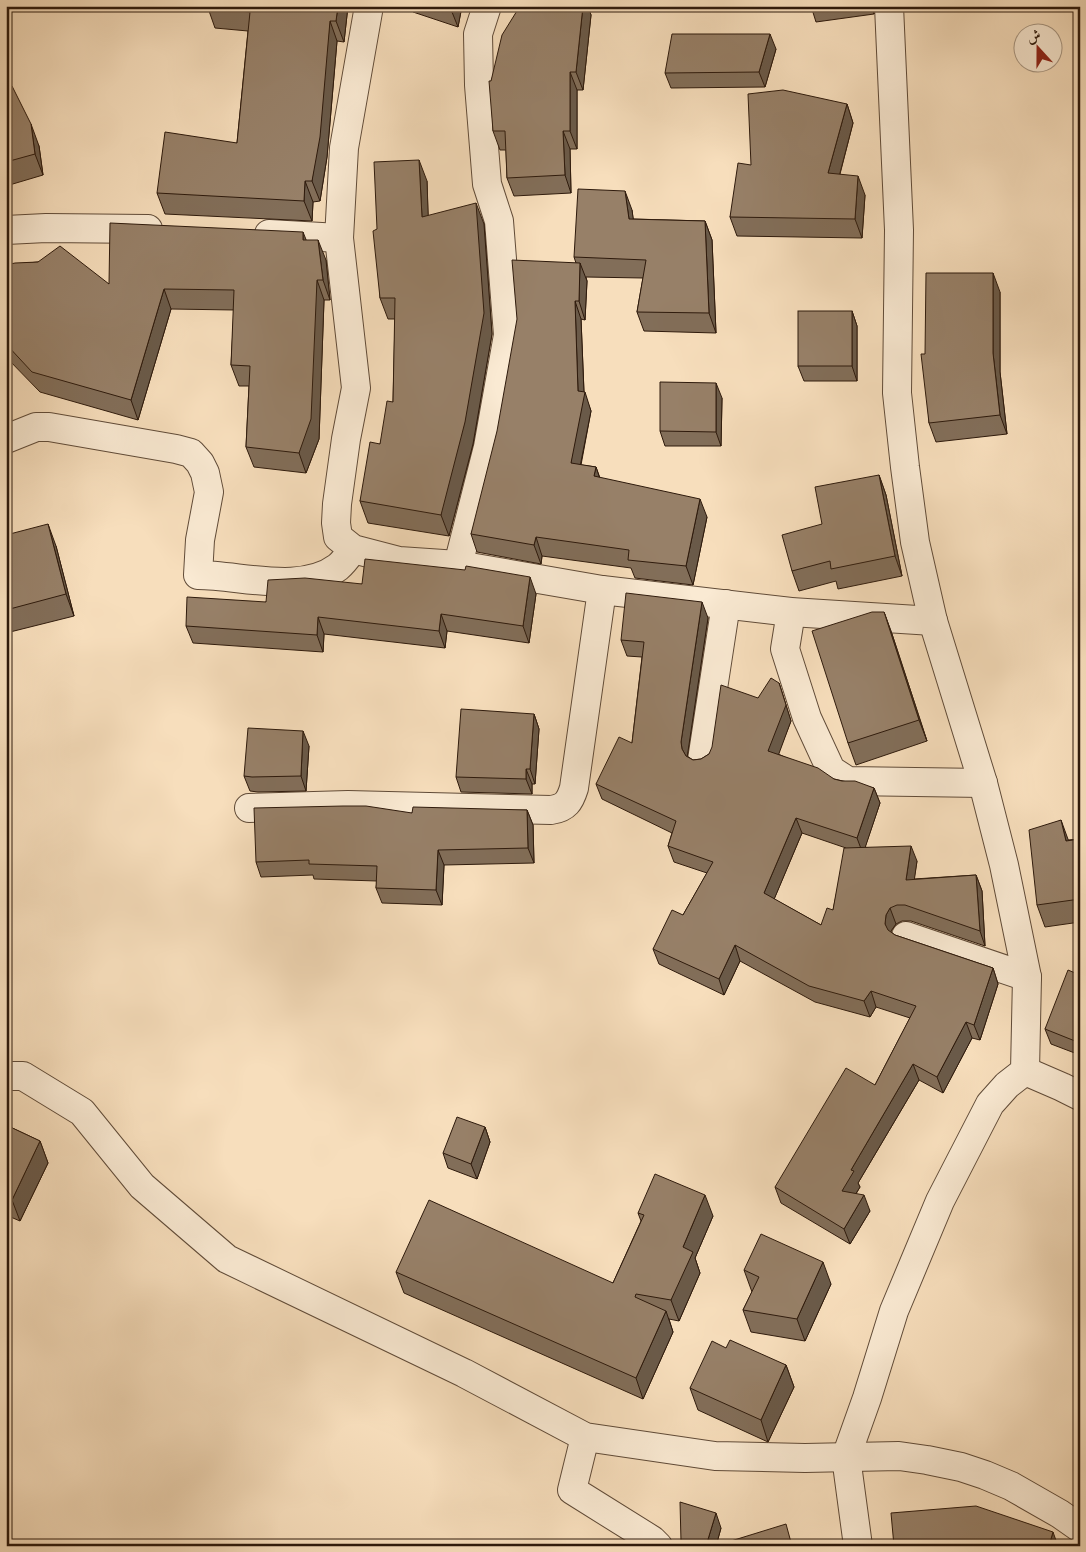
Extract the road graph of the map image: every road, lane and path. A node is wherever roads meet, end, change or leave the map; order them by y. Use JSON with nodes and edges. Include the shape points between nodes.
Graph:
{"nodes":[{"id":1,"x":369,"y":6,"type":"edge"},
{"id":2,"x":487,"y":6,"type":"edge"},
{"id":3,"x":889,"y":6,"type":"edge"},
{"id":4,"x":6,"y":230,"type":"edge"},
{"id":5,"x":176,"y":230,"type":"edge"},
{"id":6,"x":243,"y":233,"type":"edge"},
{"id":7,"x":339,"y":238,"type":"junction"},
{"id":8,"x":6,"y":438,"type":"edge"},
{"id":9,"x":353,"y":549,"type":"junction"},
{"id":10,"x":458,"y":565,"type":"junction"},
{"id":11,"x":602,"y":590,"type":"junction"},
{"id":12,"x":726,"y":604,"type":"junction"},
{"id":13,"x":791,"y":612,"type":"junction"},
{"id":14,"x":934,"y":621,"type":"junction"},
{"id":15,"x":702,"y":760,"type":"edge"},
{"id":16,"x":983,"y":783,"type":"junction"},
{"id":17,"x":249,"y":808,"type":"dead end"},
{"id":18,"x":906,"y":936,"type":"dead end"},
{"id":19,"x":1026,"y":977,"type":"junction"},
{"id":20,"x":1025,"y":1071,"type":"junction"},
{"id":21,"x":6,"y":1076,"type":"edge"},
{"id":22,"x":1080,"y":1096,"type":"edge"},
{"id":23,"x":584,"y":1437,"type":"junction"},
{"id":24,"x":846,"y":1457,"type":"junction"},
{"id":25,"x":1080,"y":1528,"type":"edge"},
{"id":26,"x":658,"y":1546,"type":"edge"},
{"id":27,"x":858,"y":1546,"type":"edge"}],
"edges":[{"from":1,"to":7,"type":"street","via":[[344,148]]},
{"from":2,"to":10,"type":"street","via":[[478,34],[479,85],[487,184],[499,221],[508,336],[488,447]]},
{"from":3,"to":14,"type":"street","via":[[899,230],[897,393],[915,542]]},
{"from":4,"to":5,"type":"street"},
{"from":6,"to":7,"type":"street"},
{"from":7,"to":9,"type":"street","via":[[356,388],[336,523],[338,537]]},
{"from":8,"to":9,"type":"street","via":[[36,427],[49,426],[191,453],[205,473],[209,492],[200,540],[198,575],[299,581],[329,573]]},
{"from":9,"to":10,"type":"street","via":[[399,561]]},
{"from":10,"to":11,"type":"street"},
{"from":11,"to":12,"type":"street"},
{"from":11,"to":17,"type":"street","via":[[574,788],[566,805],[551,810],[348,806]]},
{"from":12,"to":13,"type":"street"},
{"from":12,"to":15,"type":"street"},
{"from":13,"to":14,"type":"street"},
{"from":13,"to":16,"type":"street","via":[[785,648],[807,718],[831,770],[848,781]]},
{"from":14,"to":16,"type":"street"},
{"from":16,"to":19,"type":"street","via":[[1004,865]]},
{"from":18,"to":19,"type":"street"},
{"from":19,"to":20,"type":"street"},
{"from":20,"to":22,"type":"street"},
{"from":20,"to":24,"type":"street","via":[[990,1104],[940,1201],[894,1311]]},
{"from":21,"to":23,"type":"street","via":[[23,1076],[82,1112],[142,1186],[228,1259],[464,1373]]},
{"from":23,"to":24,"type":"street","via":[[715,1456]]},
{"from":23,"to":26,"type":"street","via":[[572,1490]]},
{"from":24,"to":25,"type":"street","via":[[899,1456],[961,1467],[1011,1486]]},
{"from":24,"to":27,"type":"street"}]}
